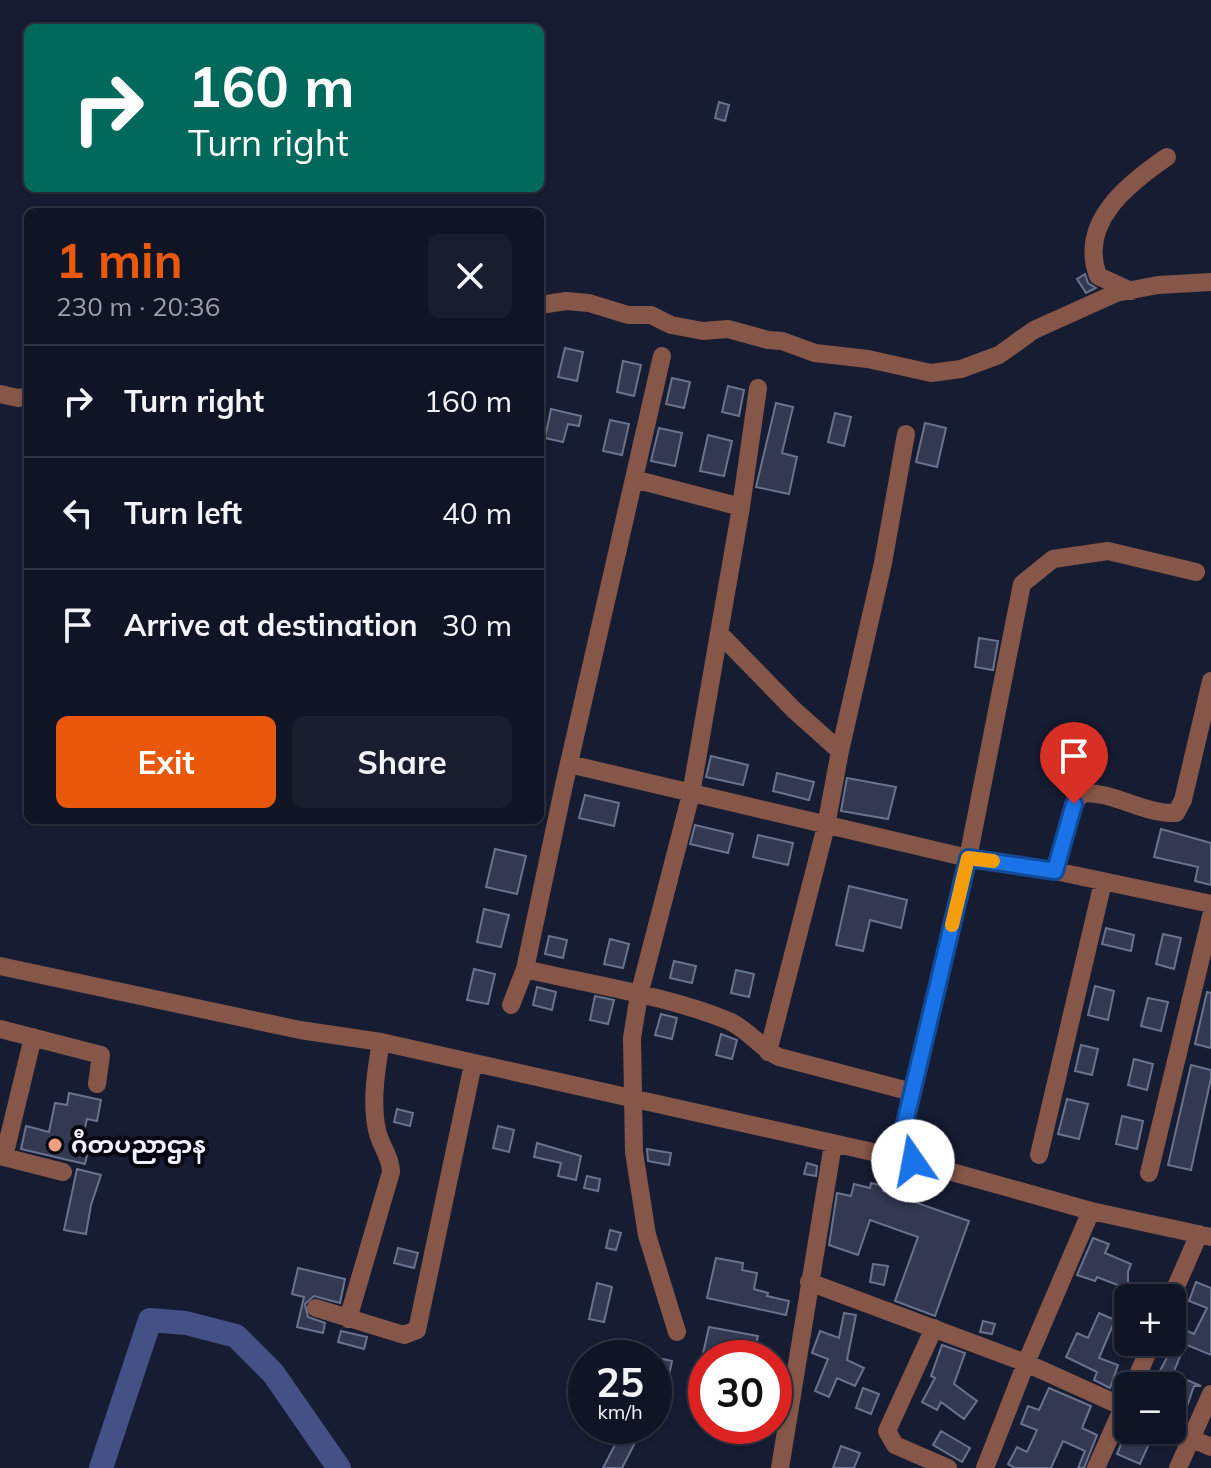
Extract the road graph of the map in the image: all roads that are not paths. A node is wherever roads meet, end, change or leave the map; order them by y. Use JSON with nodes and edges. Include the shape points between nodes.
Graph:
{"nodes":[{"id":1,"x":1167,"y":157,"type":"dead end"},
{"id":2,"x":1211,"y":282,"type":"edge"},
{"id":3,"x":1131,"y":291,"type":"junction"},
{"id":4,"x":544,"y":304,"type":"edge"},
{"id":5,"x":662,"y":356,"type":"dead end"},
{"id":6,"x":758,"y":388,"type":"dead end"},
{"id":7,"x":0,"y":394,"type":"edge"},
{"id":8,"x":24,"y":397,"type":"edge"},
{"id":9,"x":906,"y":434,"type":"dead end"},
{"id":10,"x":634,"y":479,"type":"junction"},
{"id":11,"x":741,"y":507,"type":"junction"},
{"id":12,"x":1196,"y":572,"type":"dead end"},
{"id":13,"x":719,"y":633,"type":"junction"},
{"id":14,"x":1211,"y":681,"type":"edge"},
{"id":15,"x":840,"y":751,"type":"junction"},
{"id":16,"x":569,"y":764,"type":"junction"},
{"id":17,"x":691,"y":794,"type":"junction"},
{"id":18,"x":826,"y":826,"type":"junction"},
{"id":19,"x":968,"y":858,"type":"junction"},
{"id":20,"x":1055,"y":871,"type":"junction"},
{"id":21,"x":1103,"y":882,"type":"junction"},
{"id":22,"x":1211,"y":904,"type":"edge"},
{"id":23,"x":1211,"y":916,"type":"edge"},
{"id":24,"x":0,"y":966,"type":"edge"},
{"id":25,"x":525,"y":969,"type":"junction"},
{"id":26,"x":639,"y":995,"type":"junction"},
{"id":27,"x":511,"y":1005,"type":"dead end"},
{"id":28,"x":0,"y":1029,"type":"edge"},
{"id":29,"x":33,"y":1037,"type":"junction"},
{"id":30,"x":381,"y":1042,"type":"junction"},
{"id":31,"x":768,"y":1052,"type":"junction"},
{"id":32,"x":473,"y":1064,"type":"junction"},
{"id":33,"x":97,"y":1084,"type":"dead end"},
{"id":34,"x":912,"y":1092,"type":"junction"},
{"id":35,"x":631,"y":1098,"type":"junction"},
{"id":36,"x":833,"y":1144,"type":"junction"},
{"id":37,"x":1039,"y":1155,"type":"dead end"},
{"id":38,"x":2,"y":1156,"type":"edge"},
{"id":39,"x":913,"y":1161,"type":"junction"},
{"id":40,"x":63,"y":1172,"type":"dead end"},
{"id":41,"x":1149,"y":1173,"type":"dead end"},
{"id":42,"x":1091,"y":1211,"type":"junction"},
{"id":43,"x":1205,"y":1236,"type":"edge"},
{"id":44,"x":809,"y":1282,"type":"junction"},
{"id":45,"x":1179,"y":1284,"type":"edge"},
{"id":46,"x":316,"y":1308,"type":"dead end"},
{"id":47,"x":348,"y":1319,"type":"junction"},
{"id":48,"x":934,"y":1328,"type":"junction"},
{"id":49,"x":677,"y":1332,"type":"dead end"},
{"id":50,"x":1026,"y":1363,"type":"junction"},
{"id":51,"x":1211,"y":1394,"type":"edge"},
{"id":52,"x":1114,"y":1399,"type":"edge"},
{"id":53,"x":1114,"y":1430,"type":"edge"},
{"id":54,"x":1186,"y":1437,"type":"edge"},
{"id":55,"x":1189,"y":1439,"type":"junction"},
{"id":56,"x":1211,"y":1447,"type":"edge"},
{"id":57,"x":780,"y":1468,"type":"edge"},
{"id":58,"x":948,"y":1468,"type":"edge"},
{"id":59,"x":985,"y":1468,"type":"edge"},
{"id":60,"x":1096,"y":1468,"type":"edge"},
{"id":61,"x":1178,"y":1468,"type":"edge"}],
"edges":[{"from":1,"to":3,"type":"street","via":[[1118,195],[1099,226],[1094,251],[1098,276]]},
{"from":2,"to":3,"type":"street"},
{"from":3,"to":4,"type":"street","via":[[1034,330],[999,355],[931,373],[815,353],[741,332],[671,325],[651,315],[628,315],[589,303]]},
{"from":5,"to":10,"type":"street"},
{"from":6,"to":11,"type":"street"},
{"from":7,"to":8,"type":"street"},
{"from":9,"to":15,"type":"street"},
{"from":10,"to":11,"type":"street"},
{"from":10,"to":16,"type":"street"},
{"from":11,"to":13,"type":"street"},
{"from":12,"to":19,"type":"street","via":[[1108,551],[1053,559],[1022,584]]},
{"from":13,"to":15,"type":"street"},
{"from":13,"to":17,"type":"street"},
{"from":14,"to":20,"type":"street","via":[[1176,813],[1161,814],[1098,792],[1082,793]]},
{"from":15,"to":18,"type":"street"},
{"from":16,"to":17,"type":"street"},
{"from":16,"to":25,"type":"street"},
{"from":17,"to":18,"type":"street"},
{"from":17,"to":26,"type":"street"},
{"from":18,"to":19,"type":"street"},
{"from":18,"to":31,"type":"street"},
{"from":19,"to":20,"type":"street"},
{"from":19,"to":34,"type":"street"},
{"from":20,"to":21,"type":"street"},
{"from":21,"to":22,"type":"street"},
{"from":21,"to":37,"type":"street"},
{"from":23,"to":41,"type":"street"},
{"from":24,"to":30,"type":"street","via":[[300,1030]]},
{"from":25,"to":26,"type":"street"},
{"from":25,"to":27,"type":"street"},
{"from":26,"to":31,"type":"street","via":[[730,1022]]},
{"from":26,"to":35,"type":"street"},
{"from":28,"to":29,"type":"street"},
{"from":29,"to":33,"type":"street","via":[[101,1055]]},
{"from":29,"to":38,"type":"street"},
{"from":30,"to":32,"type":"street"},
{"from":30,"to":47,"type":"street","via":[[376,1125],[391,1172]]},
{"from":31,"to":34,"type":"street"},
{"from":32,"to":35,"type":"street"},
{"from":32,"to":47,"type":"street","via":[[417,1330],[404,1335]]},
{"from":34,"to":39,"type":"street","via":[[903,1131]]},
{"from":35,"to":36,"type":"street"},
{"from":35,"to":49,"type":"street","via":[[647,1235]]},
{"from":36,"to":39,"type":"street"},
{"from":36,"to":44,"type":"street"},
{"from":38,"to":40,"type":"street"},
{"from":39,"to":42,"type":"street"},
{"from":42,"to":43,"type":"street"},
{"from":42,"to":50,"type":"street"},
{"from":43,"to":45,"type":"street"},
{"from":44,"to":48,"type":"street"},
{"from":44,"to":57,"type":"street"},
{"from":46,"to":47,"type":"street"},
{"from":48,"to":50,"type":"street"},
{"from":48,"to":58,"type":"street","via":[[887,1431],[895,1445]]},
{"from":50,"to":52,"type":"street"},
{"from":50,"to":59,"type":"street"},
{"from":51,"to":55,"type":"street"},
{"from":53,"to":60,"type":"street"},
{"from":54,"to":55,"type":"street"},
{"from":55,"to":56,"type":"street"},
{"from":55,"to":61,"type":"street"}]}
